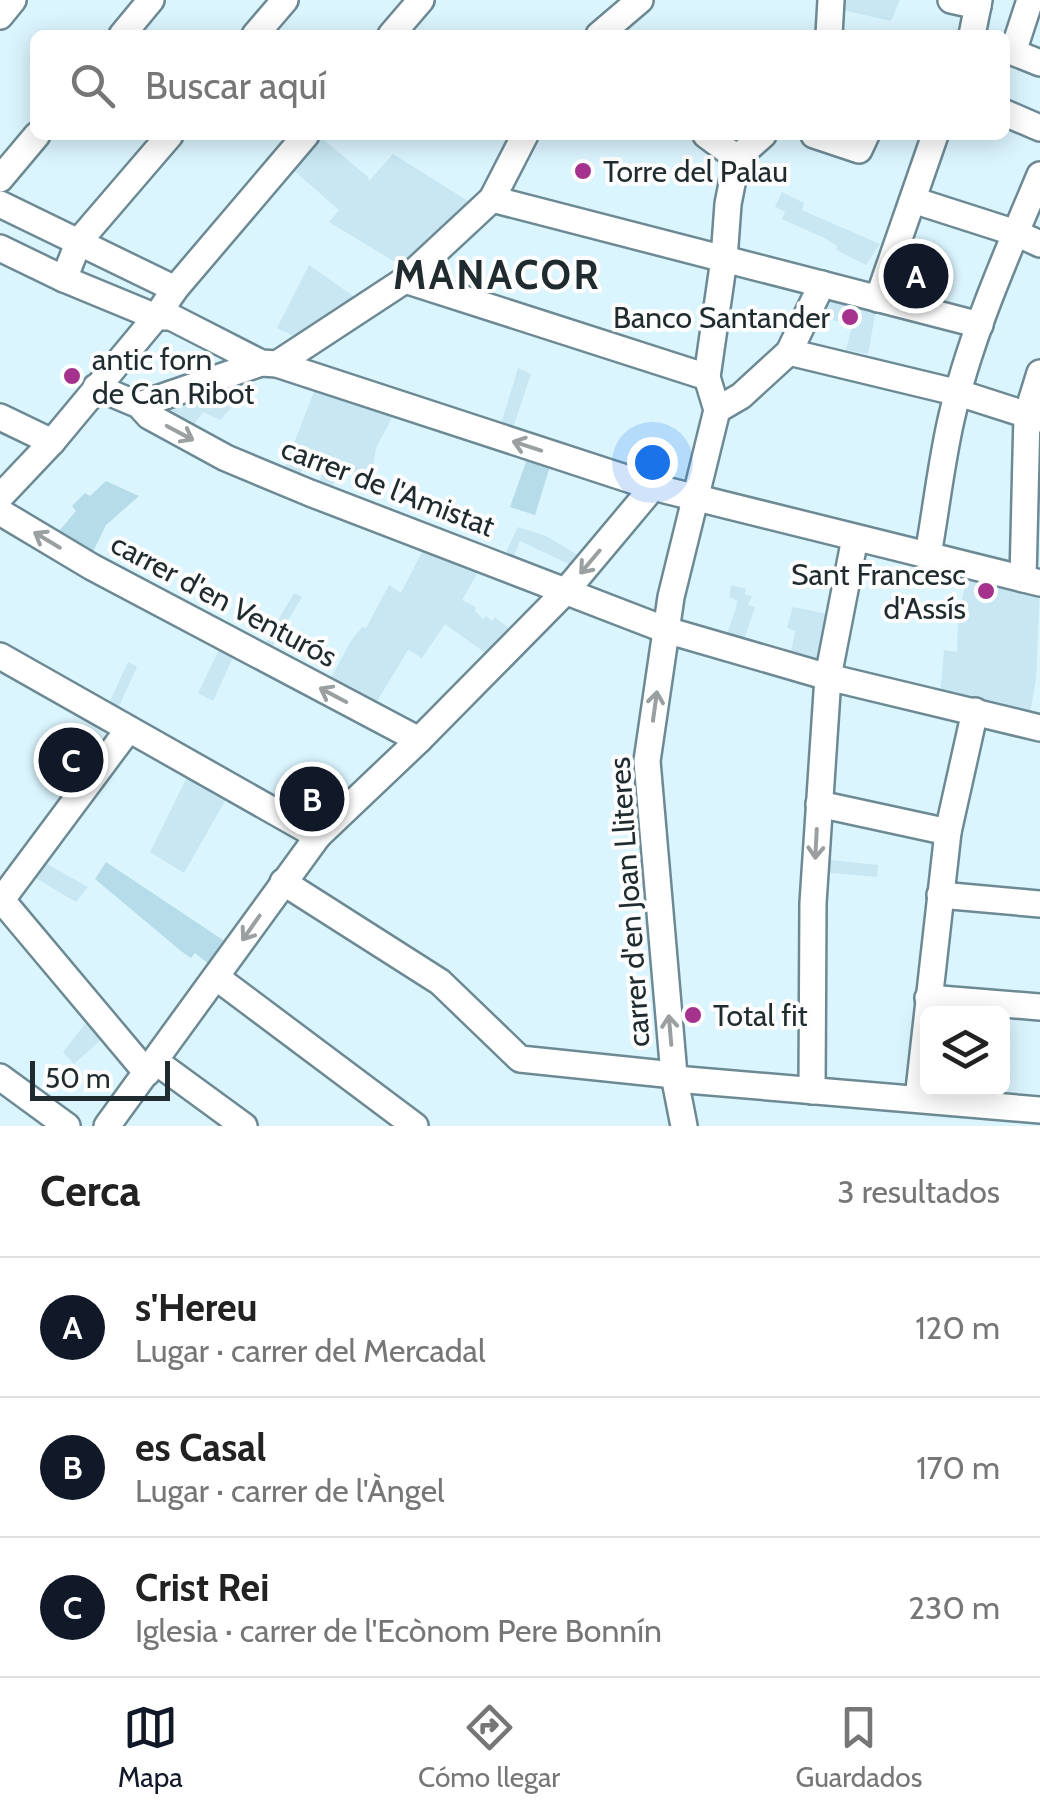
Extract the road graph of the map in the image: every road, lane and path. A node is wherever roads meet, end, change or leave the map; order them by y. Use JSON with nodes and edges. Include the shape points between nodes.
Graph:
{"nodes":[{"id":1,"x":14,"y":0,"type":"edge"},
{"id":2,"x":151,"y":0,"type":"edge"},
{"id":3,"x":286,"y":0,"type":"edge"},
{"id":4,"x":421,"y":0,"type":"edge"},
{"id":5,"x":640,"y":0,"type":"edge"},
{"id":6,"x":830,"y":0,"type":"edge"},
{"id":7,"x":951,"y":0,"type":"edge"},
{"id":8,"x":1030,"y":0,"type":"edge"},
{"id":9,"x":978,"y":3,"type":"edge"},
{"id":10,"x":0,"y":16,"type":"edge"},
{"id":11,"x":126,"y":30,"type":"edge"},
{"id":12,"x":260,"y":30,"type":"edge"},
{"id":13,"x":395,"y":30,"type":"edge"},
{"id":14,"x":605,"y":30,"type":"edge"},
{"id":15,"x":829,"y":30,"type":"edge"},
{"id":16,"x":973,"y":30,"type":"edge"},
{"id":17,"x":1010,"y":48,"type":"edge"},
{"id":18,"x":1010,"y":50,"type":"edge"},
{"id":19,"x":1040,"y":63,"type":"edge"},
{"id":20,"x":1010,"y":116,"type":"edge"},
{"id":21,"x":1040,"y":128,"type":"edge"},
{"id":22,"x":33,"y":140,"type":"edge"},
{"id":23,"x":166,"y":140,"type":"edge"},
{"id":24,"x":302,"y":140,"type":"edge"},
{"id":25,"x":522,"y":140,"type":"edge"},
{"id":26,"x":713,"y":140,"type":"edge"},
{"id":27,"x":757,"y":140,"type":"edge"},
{"id":28,"x":829,"y":140,"type":"edge"},
{"id":29,"x":864,"y":140,"type":"edge"},
{"id":30,"x":933,"y":140,"type":"edge"},
{"id":31,"x":738,"y":158,"type":"junction"},
{"id":32,"x":1040,"y":175,"type":"edge"},
{"id":33,"x":0,"y":179,"type":"edge"},
{"id":34,"x":492,"y":199,"type":"junction"},
{"id":35,"x":913,"y":200,"type":"junction"},
{"id":36,"x":0,"y":204,"type":"edge"},
{"id":37,"x":1016,"y":233,"type":"junction"},
{"id":38,"x":79,"y":241,"type":"junction"},
{"id":39,"x":1040,"y":244,"type":"edge"},
{"id":40,"x":0,"y":248,"type":"edge"},
{"id":41,"x":724,"y":259,"type":"junction"},
{"id":42,"x":64,"y":280,"type":"junction"},
{"id":43,"x":405,"y":280,"type":"junction"},
{"id":44,"x":822,"y":284,"type":"junction"},
{"id":45,"x":175,"y":288,"type":"junction"},
{"id":46,"x":878,"y":298,"type":"junction"},
{"id":47,"x":156,"y":317,"type":"junction"},
{"id":48,"x":980,"y":325,"type":"junction"},
{"id":49,"x":789,"y":352,"type":"junction"},
{"id":50,"x":269,"y":364,"type":"junction"},
{"id":51,"x":1040,"y":373,"type":"edge"},
{"id":52,"x":707,"y":377,"type":"junction"},
{"id":53,"x":96,"y":387,"type":"junction"},
{"id":54,"x":959,"y":393,"type":"junction"},
{"id":55,"x":139,"y":405,"type":"junction"},
{"id":56,"x":717,"y":410,"type":"junction"},
{"id":57,"x":0,"y":417,"type":"edge"},
{"id":58,"x":1033,"y":417,"type":"edge"},
{"id":59,"x":52,"y":442,"type":"junction"},
{"id":60,"x":653,"y":487,"type":"junction"},
{"id":61,"x":0,"y":497,"type":"edge"},
{"id":62,"x":694,"y":497,"type":"junction"},
{"id":63,"x":0,"y":512,"type":"edge"},
{"id":64,"x":855,"y":538,"type":"junction"},
{"id":65,"x":928,"y":556,"type":"junction"},
{"id":66,"x":1031,"y":581,"type":"edge"},
{"id":67,"x":565,"y":592,"type":"junction"},
{"id":68,"x":666,"y":630,"type":"junction"},
{"id":69,"x":0,"y":656,"type":"edge"},
{"id":70,"x":828,"y":677,"type":"junction"},
{"id":71,"x":975,"y":711,"type":"junction"},
{"id":72,"x":1040,"y":728,"type":"edge"},
{"id":73,"x":128,"y":730,"type":"junction"},
{"id":74,"x":419,"y":740,"type":"junction"},
{"id":75,"x":818,"y":804,"type":"junction"},
{"id":76,"x":948,"y":832,"type":"junction"},
{"id":77,"x":318,"y":836,"type":"junction"},
{"id":78,"x":283,"y":882,"type":"junction"},
{"id":79,"x":940,"y":894,"type":"junction"},
{"id":80,"x":0,"y":900,"type":"edge"},
{"id":81,"x":1040,"y":904,"type":"edge"},
{"id":82,"x":216,"y":977,"type":"junction"},
{"id":83,"x":928,"y":998,"type":"junction"},
{"id":84,"x":1040,"y":1007,"type":"edge"},
{"id":85,"x":151,"y":1067,"type":"junction"},
{"id":86,"x":0,"y":1076,"type":"edge"},
{"id":87,"x":675,"y":1077,"type":"junction"},
{"id":88,"x":812,"y":1091,"type":"junction"},
{"id":89,"x":918,"y":1100,"type":"junction"},
{"id":90,"x":1040,"y":1110,"type":"edge"},
{"id":91,"x":67,"y":1126,"type":"edge"},
{"id":92,"x":107,"y":1126,"type":"edge"},
{"id":93,"x":244,"y":1126,"type":"edge"},
{"id":94,"x":415,"y":1126,"type":"edge"},
{"id":95,"x":684,"y":1126,"type":"edge"}],
"edges":[{"from":1,"to":10,"type":"street"},
{"from":2,"to":11,"type":"street"},
{"from":3,"to":12,"type":"street"},
{"from":4,"to":13,"type":"street"},
{"from":5,"to":14,"type":"street"},
{"from":6,"to":15,"type":"street"},
{"from":7,"to":9,"type":"street"},
{"from":8,"to":17,"type":"street"},
{"from":9,"to":16,"type":"street"},
{"from":18,"to":19,"type":"street"},
{"from":20,"to":21,"type":"street"},
{"from":22,"to":33,"type":"street"},
{"from":23,"to":38,"type":"street"},
{"from":24,"to":45,"type":"street"},
{"from":25,"to":34,"type":"street"},
{"from":26,"to":31,"type":"street"},
{"from":27,"to":31,"type":"street"},
{"from":28,"to":29,"type":"street","via":[[860,150]]},
{"from":30,"to":35,"type":"street"},
{"from":31,"to":41,"type":"street"},
{"from":32,"to":37,"type":"street"},
{"from":34,"to":41,"type":"street"},
{"from":34,"to":43,"type":"street"},
{"from":35,"to":37,"type":"street"},
{"from":35,"to":46,"type":"street"},
{"from":36,"to":38,"type":"street"},
{"from":37,"to":39,"type":"street"},
{"from":37,"to":48,"type":"street"},
{"from":38,"to":42,"type":"street"},
{"from":38,"to":45,"type":"street"},
{"from":40,"to":42,"type":"street"},
{"from":41,"to":44,"type":"street"},
{"from":41,"to":52,"type":"street"},
{"from":42,"to":47,"type":"street"},
{"from":43,"to":50,"type":"street"},
{"from":43,"to":52,"type":"street"},
{"from":44,"to":46,"type":"street"},
{"from":44,"to":49,"type":"street"},
{"from":45,"to":47,"type":"street"},
{"from":45,"to":50,"type":"street","via":[[178,302],[268,348]]},
{"from":46,"to":48,"type":"street"},
{"from":47,"to":50,"type":"street","via":[[172,318]]},
{"from":47,"to":53,"type":"street"},
{"from":48,"to":54,"type":"street"},
{"from":49,"to":54,"type":"street"},
{"from":49,"to":56,"type":"street"},
{"from":50,"to":55,"type":"street"},
{"from":60,"to":50,"type":"street","one_way":true},
{"from":51,"to":58,"type":"street"},
{"from":52,"to":56,"type":"street"},
{"from":53,"to":55,"type":"street","name":"carrer de l'Amistat"},
{"from":53,"to":59,"type":"street"},
{"from":54,"to":58,"type":"street"},
{"from":54,"to":65,"type":"street"},
{"from":55,"to":67,"type":"street","name":"carrer de l'Amistat","one_way":true,"via":[[226,458]]},
{"from":56,"to":62,"type":"street","name":"carrer d'en Joan Lliteres"},
{"from":57,"to":59,"type":"street"},
{"from":58,"to":66,"type":"street"},
{"from":59,"to":61,"type":"street"},
{"from":60,"to":62,"type":"street"},
{"from":60,"to":67,"type":"street","one_way":true},
{"from":62,"to":64,"type":"street"},
{"from":62,"to":68,"type":"street","name":"carrer d'en Joan Lliteres"},
{"from":74,"to":63,"type":"street","name":"carrer d'en Venturós","one_way":true},
{"from":64,"to":65,"type":"street"},
{"from":64,"to":70,"type":"street"},
{"from":65,"to":66,"type":"street"},
{"from":67,"to":68,"type":"street","name":"carrer de l'Amistat"},
{"from":67,"to":74,"type":"street"},
{"from":68,"to":70,"type":"street","name":"carrer de l'Amistat"},
{"from":87,"to":68,"type":"street","name":"carrer d'en Joan Lliteres","one_way":true,"via":[[647,761]]},
{"from":69,"to":73,"type":"street"},
{"from":70,"to":71,"type":"street","name":"carrer de l'Amistat"},
{"from":70,"to":75,"type":"street"},
{"from":71,"to":72,"type":"street","name":"carrer de l'Amistat"},
{"from":71,"to":76,"type":"street"},
{"from":73,"to":77,"type":"street"},
{"from":73,"to":80,"type":"street"},
{"from":74,"to":77,"type":"street"},
{"from":75,"to":76,"type":"street"},
{"from":75,"to":88,"type":"street","one_way":true},
{"from":76,"to":79,"type":"street"},
{"from":77,"to":78,"type":"street"},
{"from":78,"to":82,"type":"street","one_way":true},
{"from":78,"to":87,"type":"street","via":[[440,982],[520,1059]]},
{"from":79,"to":81,"type":"street"},
{"from":79,"to":83,"type":"street"},
{"from":80,"to":85,"type":"street"},
{"from":82,"to":85,"type":"street"},
{"from":82,"to":94,"type":"street"},
{"from":83,"to":84,"type":"street"},
{"from":83,"to":89,"type":"street"},
{"from":85,"to":92,"type":"street"},
{"from":85,"to":93,"type":"street"},
{"from":86,"to":91,"type":"street"},
{"from":87,"to":88,"type":"street"},
{"from":87,"to":95,"type":"street","name":"carrer d'en Joan Lliteres"},
{"from":88,"to":89,"type":"street"},
{"from":89,"to":90,"type":"street"}]}
